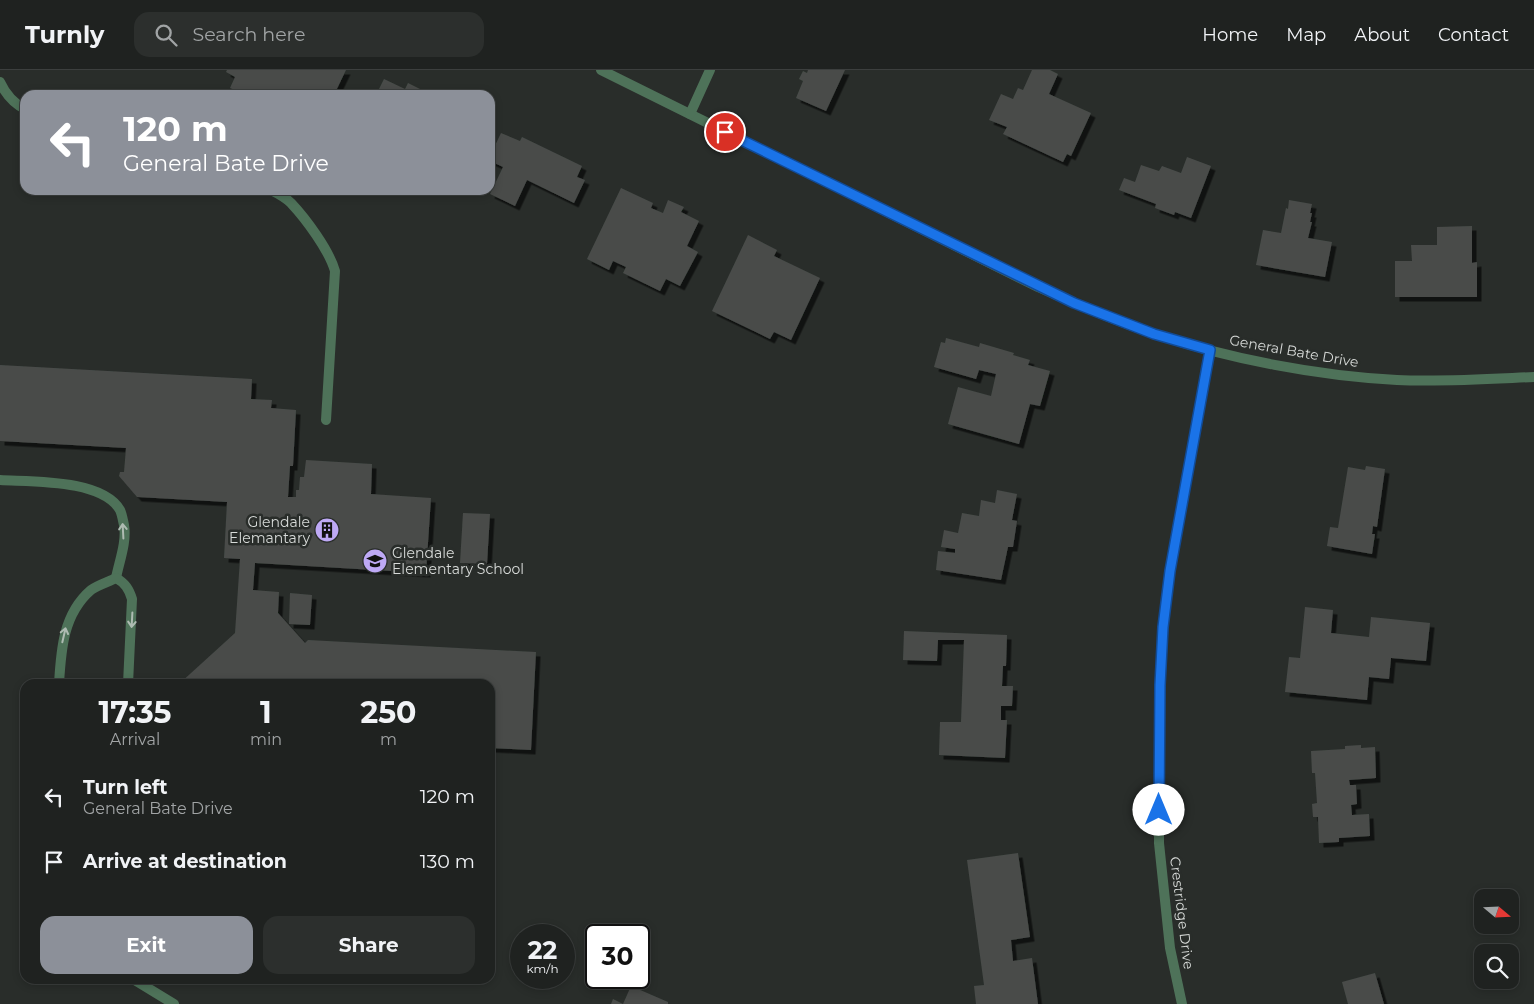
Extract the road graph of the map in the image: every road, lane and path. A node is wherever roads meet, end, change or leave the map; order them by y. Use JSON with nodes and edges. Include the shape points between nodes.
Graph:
{"nodes":[{"id":1,"x":601,"y":70,"type":"edge"},
{"id":2,"x":710,"y":70,"type":"edge"},
{"id":3,"x":0,"y":82,"type":"edge"},
{"id":4,"x":20,"y":106,"type":"edge"},
{"id":5,"x":690,"y":114,"type":"junction"},
{"id":6,"x":279,"y":195,"type":"edge"},
{"id":7,"x":1210,"y":350,"type":"junction"},
{"id":8,"x":1534,"y":377,"type":"edge"},
{"id":9,"x":326,"y":420,"type":"dead end"},
{"id":10,"x":0,"y":480,"type":"edge"},
{"id":11,"x":116,"y":578,"type":"junction"},
{"id":12,"x":59,"y":679,"type":"edge"},
{"id":13,"x":128,"y":679,"type":"edge"},
{"id":14,"x":141,"y":984,"type":"edge"},
{"id":15,"x":174,"y":1004,"type":"edge"},
{"id":16,"x":1182,"y":1004,"type":"edge"}],
"edges":[{"from":1,"to":5,"type":"street","name":"General Bate Drive"},
{"from":2,"to":5,"type":"street"},
{"from":3,"to":4,"type":"street","via":[[9,98]]},
{"from":5,"to":7,"type":"street","name":"General Bate Drive","via":[[1047,291],[1154,334]]},
{"from":6,"to":9,"type":"street","via":[[290,202],[302,217],[331,258],[335,271]]},
{"from":7,"to":8,"type":"street","name":"General Bate Drive","via":[[1315,372],[1380,379]]},
{"from":7,"to":16,"type":"street","name":"Crestridge Drive","via":[[1170,571],[1160,685],[1159,843],[1170,948]]},
{"from":11,"to":10,"type":"street","one_way":true,"via":[[124,527],[120,511],[111,500],[93,490],[66,484]]},
{"from":12,"to":11,"type":"street","one_way":true,"via":[[64,631],[72,614],[92,589]]},
{"from":11,"to":13,"type":"street","one_way":true,"via":[[123,582],[132,599]]},
{"from":14,"to":15,"type":"street"}]}
